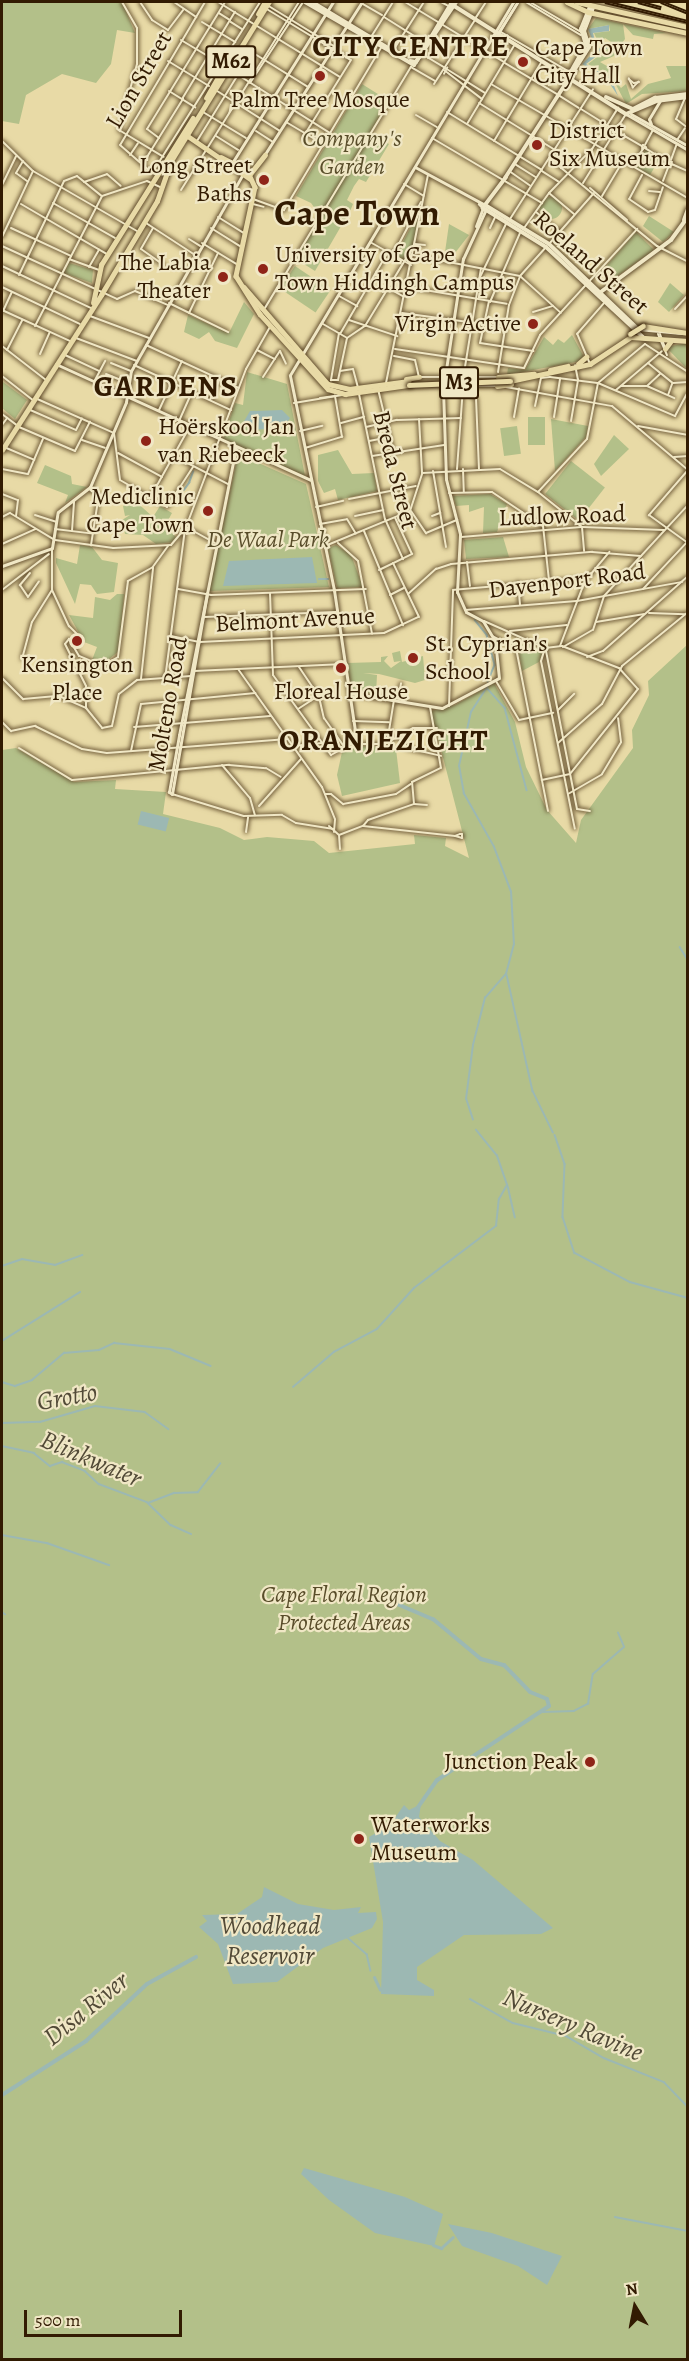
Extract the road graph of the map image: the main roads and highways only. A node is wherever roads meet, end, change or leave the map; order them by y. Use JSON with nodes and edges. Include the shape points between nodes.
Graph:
{"nodes":[{"id":1,"x":304,"y":2,"type":"edge"},
{"id":2,"x":312,"y":2,"type":"edge"},
{"id":3,"x":567,"y":2,"type":"edge"},
{"id":4,"x":577,"y":2,"type":"edge"},
{"id":5,"x":267,"y":4,"type":"edge"},
{"id":6,"x":452,"y":4,"type":"edge"},
{"id":7,"x":591,"y":10,"type":"junction"},
{"id":8,"x":326,"y":12,"type":"junction"},
{"id":9,"x":252,"y":23,"type":"junction"},
{"id":10,"x":441,"y":24,"type":"junction"},
{"id":11,"x":687,"y":27,"type":"edge"},
{"id":12,"x":687,"y":33,"type":"edge"},
{"id":13,"x":423,"y":55,"type":"junction"},
{"id":14,"x":225,"y":66,"type":"junction"},
{"id":15,"x":570,"y":77,"type":"junction"},
{"id":16,"x":592,"y":90,"type":"junction"},
{"id":17,"x":609,"y":99,"type":"junction"},
{"id":18,"x":686,"y":100,"type":"edge"},
{"id":19,"x":647,"y":104,"type":"junction"},
{"id":20,"x":619,"y":107,"type":"junction"},
{"id":21,"x":628,"y":113,"type":"junction"},
{"id":22,"x":185,"y":134,"type":"junction"},
{"id":23,"x":265,"y":154,"type":"road end"},
{"id":24,"x":245,"y":170,"type":"junction"},
{"id":25,"x":250,"y":174,"type":"junction"},
{"id":26,"x":252,"y":202,"type":"junction"},
{"id":27,"x":485,"y":207,"type":"junction"},
{"id":28,"x":687,"y":209,"type":"edge"},
{"id":29,"x":687,"y":217,"type":"edge"},
{"id":30,"x":509,"y":220,"type":"junction"},
{"id":31,"x":683,"y":223,"type":"junction"},
{"id":32,"x":238,"y":265,"type":"junction"},
{"id":33,"x":96,"y":281,"type":"junction"},
{"id":34,"x":89,"y":286,"type":"road end"},
{"id":35,"x":102,"y":292,"type":"junction"},
{"id":36,"x":598,"y":294,"type":"junction"},
{"id":37,"x":93,"y":301,"type":"junction"},
{"id":38,"x":605,"y":301,"type":"junction"},
{"id":39,"x":91,"y":309,"type":"junction"},
{"id":40,"x":272,"y":325,"type":"junction"},
{"id":41,"x":685,"y":333,"type":"edge"},
{"id":42,"x":648,"y":341,"type":"junction"},
{"id":43,"x":687,"y":341,"type":"edge"},
{"id":44,"x":664,"y":342,"type":"junction"},
{"id":45,"x":663,"y":350,"type":"road end"},
{"id":46,"x":300,"y":358,"type":"junction"},
{"id":47,"x":588,"y":361,"type":"junction"},
{"id":48,"x":498,"y":374,"type":"road end"},
{"id":49,"x":539,"y":376,"type":"junction"},
{"id":50,"x":419,"y":377,"type":"road end"},
{"id":51,"x":394,"y":383,"type":"junction"},
{"id":52,"x":408,"y":383,"type":"junction"},
{"id":53,"x":420,"y":386,"type":"road end"},
{"id":54,"x":498,"y":386,"type":"road end"},
{"id":55,"x":382,"y":387,"type":"junction"},
{"id":56,"x":358,"y":390,"type":"junction"},
{"id":57,"x":3,"y":448,"type":"edge"}],
"edges":[{"from":1,"to":8,"type":"main road"},
{"from":2,"to":8,"type":"main road"},
{"from":3,"to":7,"type":"main road"},
{"from":4,"to":7,"type":"main road"},
{"from":5,"to":9,"type":"main road","number":"M62"},
{"from":6,"to":10,"type":"main road"},
{"from":6,"to":15,"type":"main road"},
{"from":7,"to":11,"type":"main road"},
{"from":7,"to":12,"type":"main road"},
{"from":7,"to":15,"type":"main road","via":[[583,32],[590,46]]},
{"from":8,"to":13,"type":"main road","via":[[414,65]]},
{"from":9,"to":14,"type":"main road","number":"M62"},
{"from":9,"to":14,"type":"main road","number":"M62"},
{"from":10,"to":13,"type":"main road"},
{"from":10,"to":13,"type":"main road"},
{"from":14,"to":22,"type":"main road","number":"M62"},
{"from":14,"to":22,"type":"main road","number":"M62"},
{"from":15,"to":16,"type":"main road"},
{"from":15,"to":27,"type":"main road"},
{"from":16,"to":17,"type":"main road"},
{"from":16,"to":20,"type":"main road"},
{"from":17,"to":20,"type":"main road"},
{"from":17,"to":21,"type":"main road"},
{"from":18,"to":19,"type":"main road","via":[[660,99]]},
{"from":19,"to":20,"type":"main road","via":[[633,109]]},
{"from":19,"to":21,"type":"main road"},
{"from":20,"to":21,"type":"main road"},
{"from":22,"to":24,"type":"main road"},
{"from":22,"to":33,"type":"main road","number":"M62","via":[[124,224]]},
{"from":22,"to":35,"type":"main road","number":"M62","via":[[162,188]]},
{"from":23,"to":25,"type":"main road"},
{"from":24,"to":25,"type":"main road"},
{"from":24,"to":26,"type":"main road"},
{"from":25,"to":26,"type":"main road","number":"M3"},
{"from":26,"to":32,"type":"main road","number":"M3"},
{"from":27,"to":30,"type":"main road","name":"Roeland Street"},
{"from":27,"to":30,"type":"main road","name":"Roeland Street"},
{"from":28,"to":31,"type":"main road"},
{"from":29,"to":31,"type":"main road"},
{"from":30,"to":36,"type":"main road","name":"Roeland Street","via":[[547,246]]},
{"from":31,"to":36,"type":"main road","via":[[662,249]]},
{"from":32,"to":40,"type":"main road","number":"M3","via":[[239,280]]},
{"from":32,"to":40,"type":"main road","number":"M3","via":[[237,281]]},
{"from":33,"to":34,"type":"main road"},
{"from":33,"to":37,"type":"main road","number":"M62"},
{"from":35,"to":37,"type":"main road"},
{"from":35,"to":39,"type":"main road","number":"M62"},
{"from":36,"to":38,"type":"main road","name":"Roeland Street"},
{"from":37,"to":39,"type":"main road","number":"M62"},
{"from":38,"to":41,"type":"main road","name":"Roeland Street","via":[[638,329],[659,334]]},
{"from":38,"to":42,"type":"main road","name":"Roeland Street"},
{"from":39,"to":57,"type":"main road","number":"M62"},
{"from":40,"to":46,"type":"main road","number":"M3"},
{"from":41,"to":47,"type":"main road","number":"M3","bridge":true,"via":[[643,326]]},
{"from":42,"to":44,"type":"main road"},
{"from":42,"to":47,"type":"main road","number":"M3","via":[[629,338]]},
{"from":43,"to":44,"type":"main road"},
{"from":44,"to":45,"type":"main road"},
{"from":46,"to":56,"type":"main road","number":"M3","via":[[328,384]]},
{"from":46,"to":56,"type":"main road","number":"M3","via":[[323,386],[345,394]]},
{"from":47,"to":49,"type":"main road","number":"M3"},
{"from":48,"to":49,"type":"main road"},
{"from":49,"to":52,"type":"main road","number":"M3","bridge":true},
{"from":49,"to":54,"type":"main road"},
{"from":50,"to":51,"type":"main road"},
{"from":51,"to":52,"type":"main road","number":"M3"},
{"from":51,"to":55,"type":"main road","number":"M3"},
{"from":52,"to":55,"type":"main road","number":"M3"},
{"from":53,"to":55,"type":"main road"},
{"from":55,"to":56,"type":"main road","number":"M3"}]}
